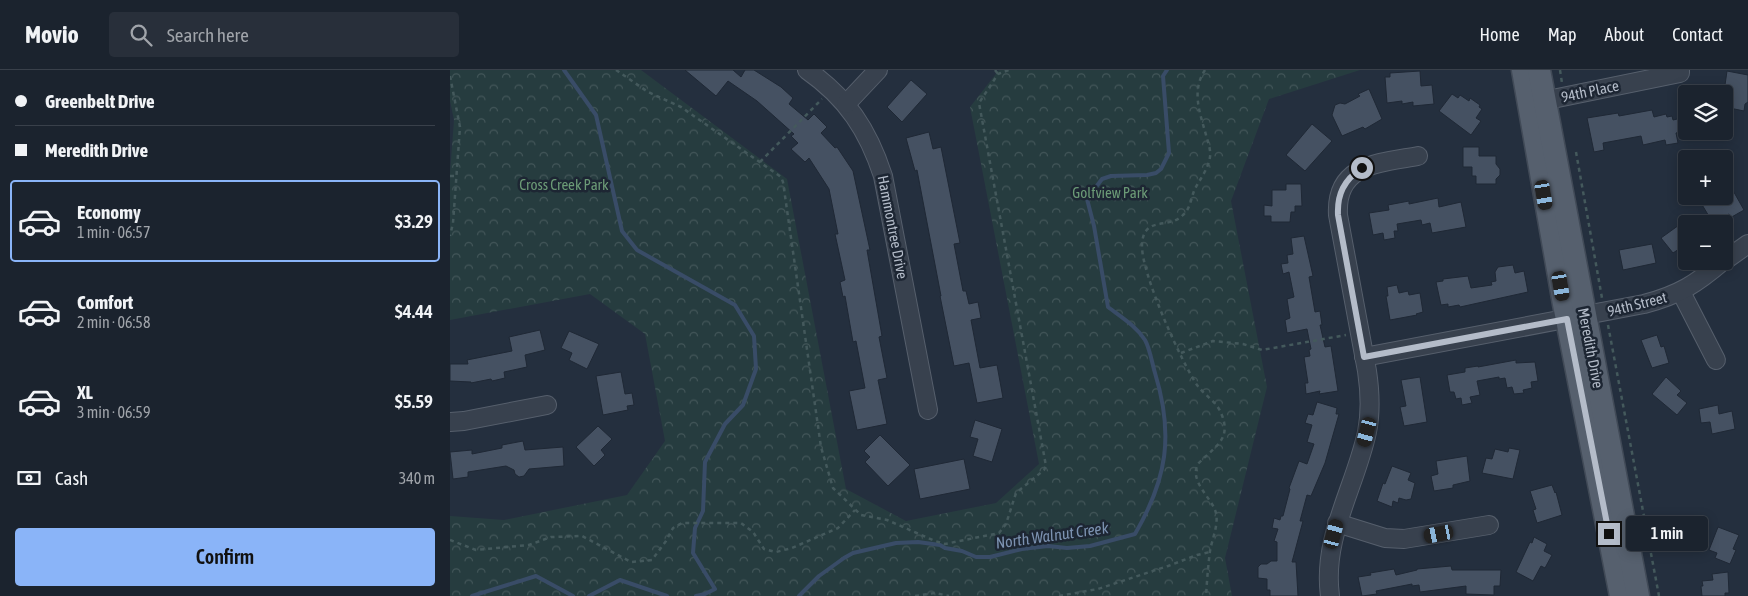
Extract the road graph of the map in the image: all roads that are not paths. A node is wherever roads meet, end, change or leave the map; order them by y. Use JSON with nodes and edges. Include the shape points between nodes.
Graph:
{"nodes":[{"id":1,"x":807,"y":70,"type":"edge"},
{"id":2,"x":878,"y":70,"type":"edge"},
{"id":3,"x":1522,"y":70,"type":"edge"},
{"id":4,"x":1539,"y":70,"type":"edge"},
{"id":5,"x":1680,"y":72,"type":"edge"},
{"id":6,"x":840,"y":98,"type":"junction"},
{"id":7,"x":1536,"y":102,"type":"junction"},
{"id":8,"x":1418,"y":156,"type":"dead end"},
{"id":9,"x":1748,"y":244,"type":"edge"},
{"id":10,"x":1733,"y":254,"type":"edge"},
{"id":11,"x":1713,"y":270,"type":"edge"},
{"id":12,"x":1681,"y":292,"type":"junction"},
{"id":13,"x":1585,"y":316,"type":"junction"},
{"id":14,"x":1364,"y":357,"type":"junction"},
{"id":15,"x":1716,"y":360,"type":"dead end"},
{"id":16,"x":547,"y":406,"type":"dead end"},
{"id":17,"x":928,"y":410,"type":"dead end"},
{"id":18,"x":450,"y":422,"type":"edge"},
{"id":19,"x":1337,"y":523,"type":"junction"},
{"id":20,"x":1488,"y":525,"type":"dead end"},
{"id":21,"x":1330,"y":596,"type":"edge"},
{"id":22,"x":1620,"y":596,"type":"edge"},
{"id":23,"x":1638,"y":596,"type":"edge"}],
"edges":[{"from":1,"to":6,"type":"street","name":"Hammontree Drive"},
{"from":2,"to":6,"type":"street"},
{"from":3,"to":7,"type":"main road","name":"Meredith Drive"},
{"from":4,"to":7,"type":"main road","name":"Meredith Drive"},
{"from":5,"to":7,"type":"street","name":"94th Place"},
{"from":6,"to":17,"type":"street","name":"Hammontree Drive","via":[[868,137],[883,176]]},
{"from":7,"to":13,"type":"main road","name":"Meredith Drive"},
{"from":8,"to":14,"type":"street","via":[[1362,168],[1344,183],[1340,193],[1338,215]]},
{"from":9,"to":10,"type":"street","name":"94th Street"},
{"from":11,"to":12,"type":"street","name":"94th Street"},
{"from":12,"to":13,"type":"street","name":"94th Street","via":[[1644,304]]},
{"from":12,"to":15,"type":"street"},
{"from":13,"to":14,"type":"street","name":"94th Street"},
{"from":13,"to":22,"type":"main road","name":"Meredith Drive"},
{"from":13,"to":23,"type":"main road","name":"Meredith Drive"},
{"from":14,"to":19,"type":"street","via":[[1370,390],[1367,432]]},
{"from":16,"to":18,"type":"street"},
{"from":19,"to":20,"type":"street","via":[[1386,538],[1404,539]]},
{"from":19,"to":21,"type":"street","via":[[1329,564]]}]}
